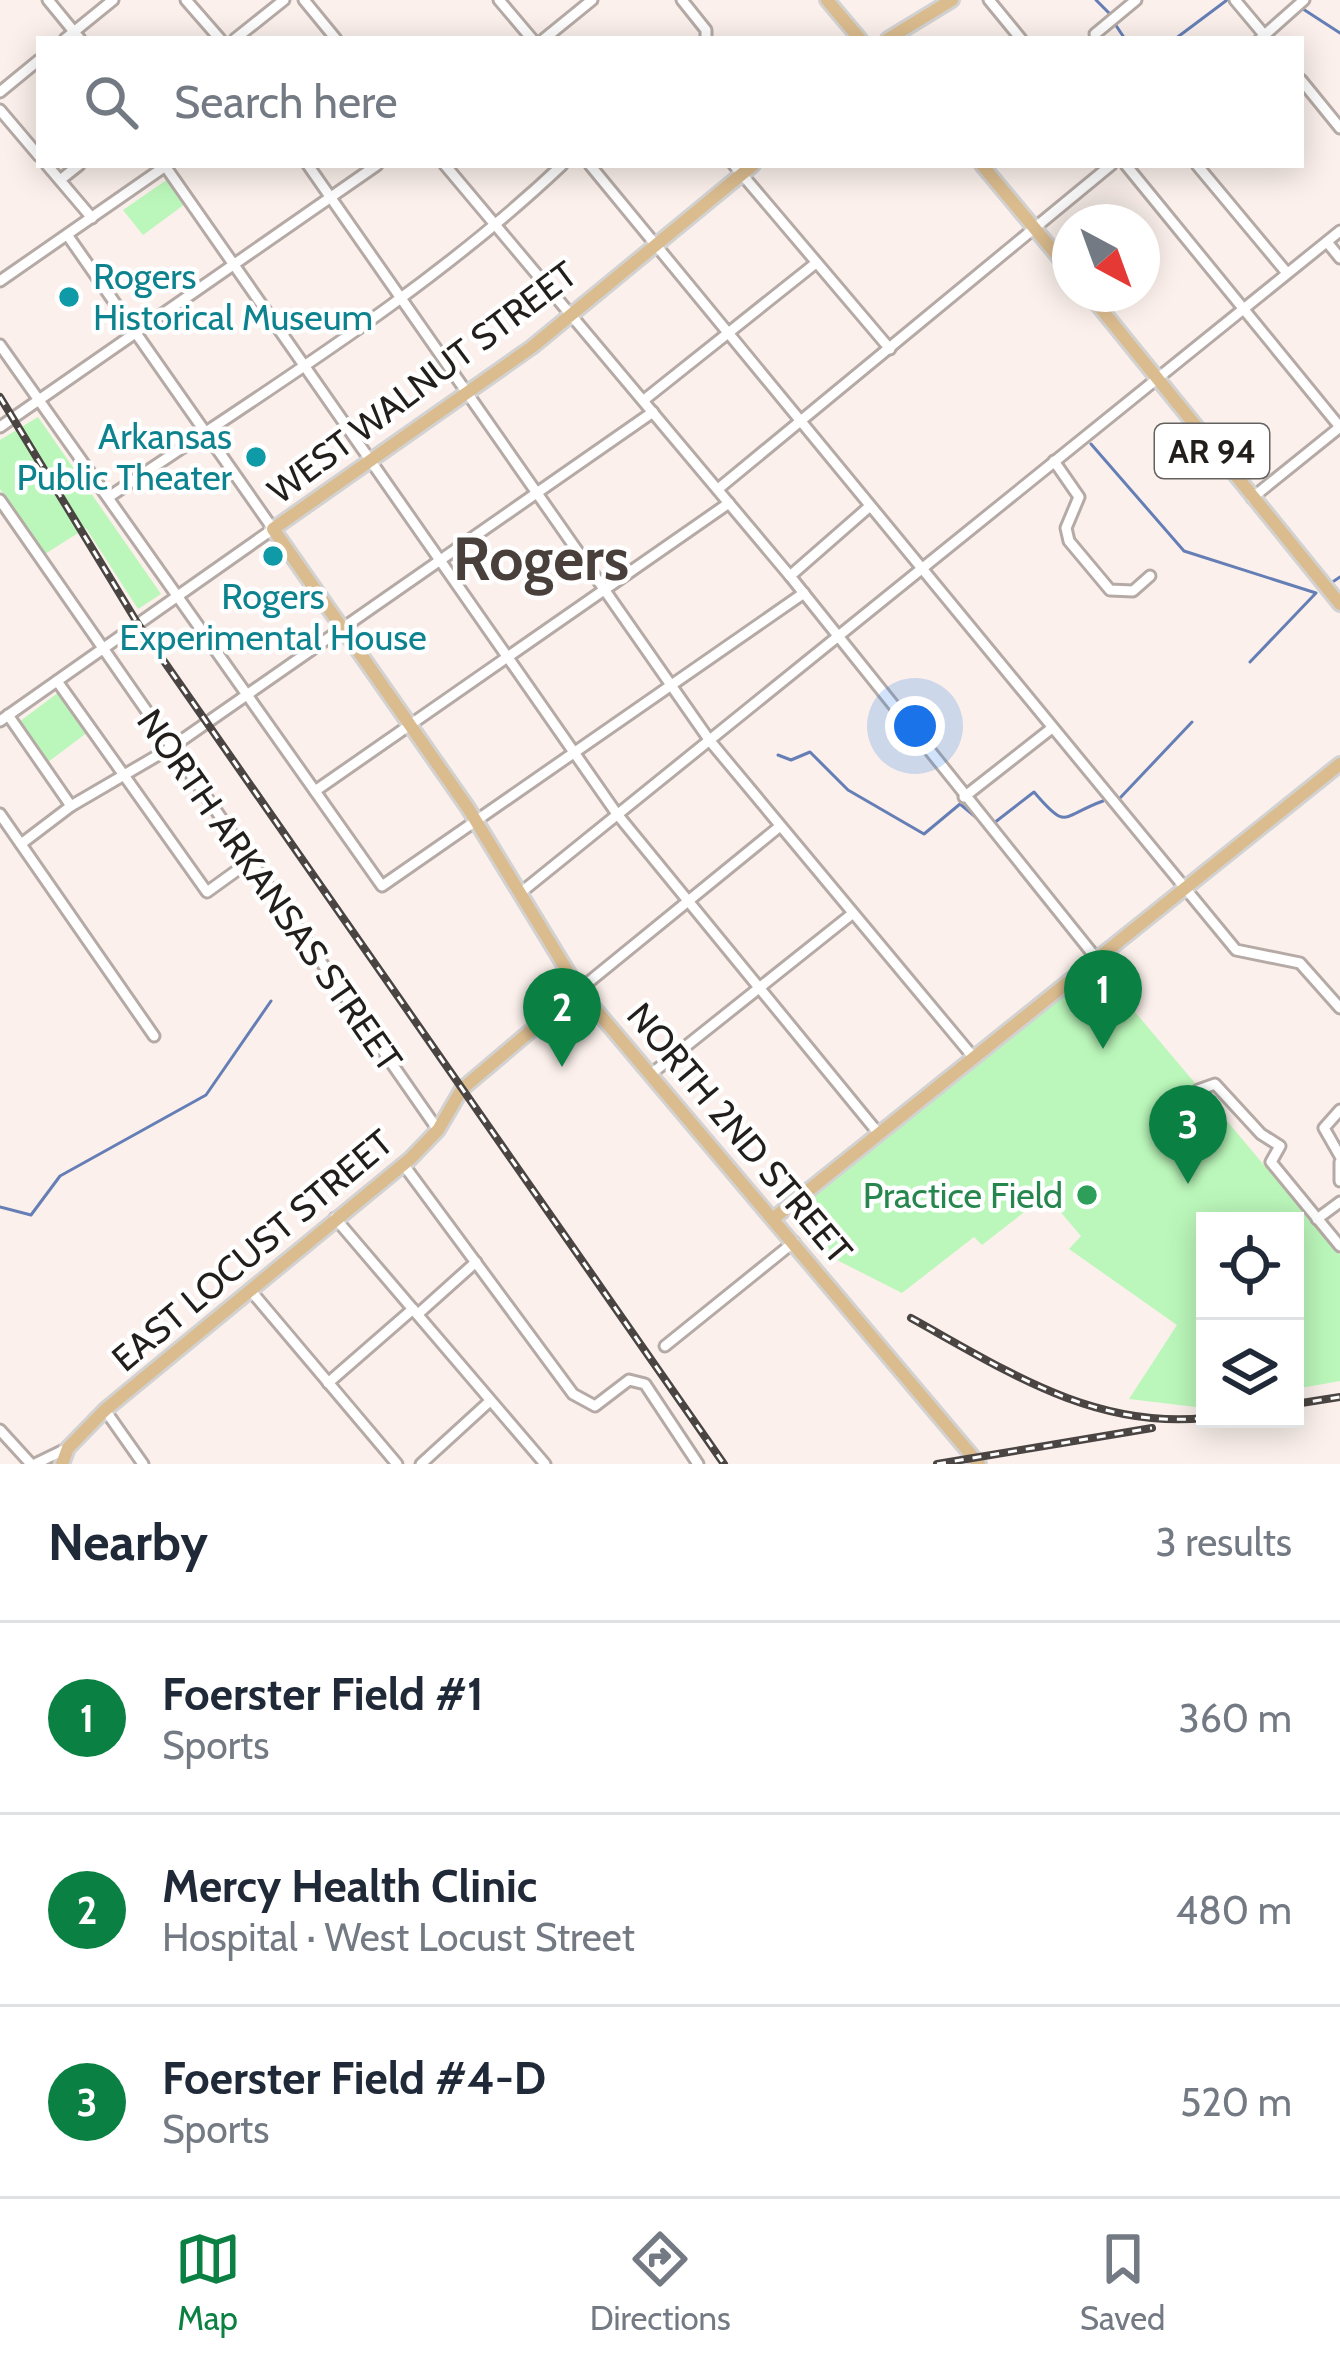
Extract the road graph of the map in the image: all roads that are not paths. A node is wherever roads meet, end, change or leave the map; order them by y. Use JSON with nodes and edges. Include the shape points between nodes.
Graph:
{"nodes":[{"id":1,"x":48,"y":0,"type":"edge"},
{"id":2,"x":113,"y":0,"type":"edge"},
{"id":3,"x":186,"y":0,"type":"edge"},
{"id":4,"x":284,"y":0,"type":"edge"},
{"id":5,"x":304,"y":0,"type":"edge"},
{"id":6,"x":499,"y":0,"type":"edge"},
{"id":7,"x":592,"y":0,"type":"edge"},
{"id":8,"x":682,"y":0,"type":"edge"},
{"id":9,"x":827,"y":0,"type":"edge"},
{"id":10,"x":954,"y":0,"type":"edge"},
{"id":11,"x":989,"y":0,"type":"edge"},
{"id":12,"x":1136,"y":0,"type":"edge"},
{"id":13,"x":1235,"y":0,"type":"edge"},
{"id":14,"x":1304,"y":0,"type":"edge"},
{"id":15,"x":1095,"y":34,"type":"dead end"},
{"id":16,"x":73,"y":36,"type":"edge"},
{"id":17,"x":217,"y":36,"type":"edge"},
{"id":18,"x":239,"y":36,"type":"edge"},
{"id":19,"x":334,"y":36,"type":"edge"},
{"id":20,"x":529,"y":36,"type":"edge"},
{"id":21,"x":548,"y":36,"type":"edge"},
{"id":22,"x":705,"y":36,"type":"edge"},
{"id":23,"x":858,"y":36,"type":"edge"},
{"id":24,"x":893,"y":36,"type":"edge"},
{"id":25,"x":910,"y":36,"type":"edge"},
{"id":26,"x":1019,"y":36,"type":"edge"},
{"id":27,"x":1262,"y":36,"type":"edge"},
{"id":28,"x":1266,"y":36,"type":"edge"},
{"id":29,"x":36,"y":62,"type":"edge"},
{"id":30,"x":1304,"y":84,"type":"edge"},
{"id":31,"x":0,"y":92,"type":"edge"},
{"id":32,"x":0,"y":110,"type":"edge"},
{"id":33,"x":1340,"y":128,"type":"edge"},
{"id":34,"x":36,"y":152,"type":"edge"},
{"id":35,"x":49,"y":168,"type":"edge"},
{"id":36,"x":75,"y":168,"type":"edge"},
{"id":37,"x":163,"y":168,"type":"edge"},
{"id":38,"x":167,"y":168,"type":"edge"},
{"id":39,"x":310,"y":168,"type":"edge"},
{"id":40,"x":372,"y":168,"type":"edge"},
{"id":41,"x":448,"y":168,"type":"edge"},
{"id":42,"x":559,"y":168,"type":"edge"},
{"id":43,"x":592,"y":168,"type":"edge"},
{"id":44,"x":743,"y":168,"type":"edge"},
{"id":45,"x":984,"y":168,"type":"edge"},
{"id":46,"x":1107,"y":168,"type":"edge"},
{"id":47,"x":1128,"y":168,"type":"edge"},
{"id":48,"x":1199,"y":168,"type":"edge"},
{"id":49,"x":60,"y":181,"type":"junction"},
{"id":50,"x":329,"y":196,"type":"junction"},
{"id":51,"x":92,"y":218,"type":"junction"},
{"id":52,"x":497,"y":226,"type":"junction"},
{"id":53,"x":1034,"y":228,"type":"junction"},
{"id":54,"x":1340,"y":231,"type":"edge"},
{"id":55,"x":68,"y":236,"type":"junction"},
{"id":56,"x":1327,"y":242,"type":"junction"},
{"id":57,"x":654,"y":244,"type":"junction"},
{"id":58,"x":1052,"y":250,"type":"edge"},
{"id":59,"x":1340,"y":258,"type":"edge"},
{"id":60,"x":235,"y":262,"type":"junction"},
{"id":61,"x":816,"y":262,"type":"junction"},
{"id":62,"x":1287,"y":273,"type":"junction"},
{"id":63,"x":0,"y":281,"type":"edge"},
{"id":64,"x":400,"y":298,"type":"junction"},
{"id":65,"x":1243,"y":308,"type":"junction"},
{"id":66,"x":1103,"y":312,"type":"edge"},
{"id":67,"x":569,"y":314,"type":"junction"},
{"id":68,"x":136,"y":332,"type":"junction"},
{"id":69,"x":728,"y":333,"type":"junction"},
{"id":70,"x":0,"y":345,"type":"edge"},
{"id":71,"x":890,"y":349,"type":"junction"},
{"id":72,"x":305,"y":363,"type":"junction"},
{"id":73,"x":1156,"y":378,"type":"junction"},
{"id":74,"x":467,"y":395,"type":"junction"},
{"id":75,"x":39,"y":400,"type":"junction"},
{"id":76,"x":644,"y":400,"type":"junction"},
{"id":77,"x":653,"y":412,"type":"junction"},
{"id":78,"x":801,"y":421,"type":"junction"},
{"id":79,"x":0,"y":427,"type":"edge"},
{"id":80,"x":1340,"y":427,"type":"edge"},
{"id":81,"x":205,"y":431,"type":"junction"},
{"id":82,"x":373,"y":459,"type":"junction"},
{"id":83,"x":1054,"y":461,"type":"junction"},
{"id":84,"x":718,"y":489,"type":"junction"},
{"id":85,"x":534,"y":491,"type":"junction"},
{"id":86,"x":109,"y":497,"type":"junction"},
{"id":87,"x":1252,"y":499,"type":"junction"},
{"id":88,"x":0,"y":500,"type":"edge"},
{"id":89,"x":729,"y":503,"type":"junction"},
{"id":90,"x":870,"y":506,"type":"junction"},
{"id":91,"x":273,"y":530,"type":"junction"},
{"id":92,"x":439,"y":558,"type":"junction"},
{"id":93,"x":921,"y":567,"type":"junction"},
{"id":94,"x":790,"y":576,"type":"junction"},
{"id":95,"x":1150,"y":576,"type":"dead end"},
{"id":96,"x":604,"y":589,"type":"junction"},
{"id":97,"x":804,"y":593,"type":"junction"},
{"id":98,"x":176,"y":596,"type":"junction"},
{"id":99,"x":1340,"y":604,"type":"edge"},
{"id":100,"x":342,"y":627,"type":"junction"},
{"id":101,"x":837,"y":637,"type":"junction"},
{"id":102,"x":103,"y":649,"type":"junction"},
{"id":103,"x":508,"y":656,"type":"junction"},
{"id":104,"x":57,"y":681,"type":"junction"},
{"id":105,"x":671,"y":685,"type":"junction"},
{"id":106,"x":246,"y":693,"type":"junction"},
{"id":107,"x":4,"y":718,"type":"edge"},
{"id":108,"x":410,"y":726,"type":"junction"},
{"id":109,"x":1052,"y":728,"type":"junction"},
{"id":110,"x":710,"y":741,"type":"junction"},
{"id":111,"x":172,"y":747,"type":"junction"},
{"id":112,"x":577,"y":752,"type":"junction"},
{"id":113,"x":1340,"y":764,"type":"edge"},
{"id":114,"x":126,"y":778,"type":"junction"},
{"id":115,"x":315,"y":791,"type":"junction"},
{"id":116,"x":964,"y":797,"type":"junction"},
{"id":117,"x":71,"y":806,"type":"junction"},
{"id":118,"x":0,"y":814,"type":"edge"},
{"id":119,"x":617,"y":814,"type":"junction"},
{"id":120,"x":474,"y":817,"type":"junction"},
{"id":121,"x":779,"y":827,"type":"junction"},
{"id":122,"x":21,"y":844,"type":"junction"},
{"id":123,"x":250,"y":861,"type":"junction"},
{"id":124,"x":1185,"y":888,"type":"junction"},
{"id":125,"x":519,"y":893,"type":"junction"},
{"id":126,"x":687,"y":901,"type":"junction"},
{"id":127,"x":852,"y":914,"type":"junction"},
{"id":128,"x":1096,"y":958,"type":"junction"},
{"id":129,"x":758,"y":987,"type":"junction"},
{"id":130,"x":579,"y":990,"type":"junction"},
{"id":131,"x":1340,"y":1009,"type":"edge"},
{"id":132,"x":154,"y":1036,"type":"dead end"},
{"id":133,"x":974,"y":1058,"type":"junction"},
{"id":134,"x":651,"y":1074,"type":"junction"},
{"id":135,"x":1198,"y":1090,"type":"dead end"},
{"id":136,"x":1340,"y":1110,"type":"edge"},
{"id":137,"x":438,"y":1130,"type":"junction"},
{"id":138,"x":879,"y":1134,"type":"junction"},
{"id":139,"x":1340,"y":1159,"type":"edge"},
{"id":140,"x":403,"y":1164,"type":"junction"},
{"id":141,"x":1340,"y":1181,"type":"edge"},
{"id":142,"x":1340,"y":1202,"type":"edge"},
{"id":143,"x":774,"y":1217,"type":"junction"},
{"id":144,"x":335,"y":1218,"type":"junction"},
{"id":145,"x":1318,"y":1219,"type":"junction"},
{"id":146,"x":794,"y":1242,"type":"junction"},
{"id":147,"x":1340,"y":1246,"type":"edge"},
{"id":148,"x":476,"y":1262,"type":"junction"},
{"id":149,"x":251,"y":1291,"type":"junction"},
{"id":150,"x":416,"y":1312,"type":"junction"},
{"id":151,"x":665,"y":1346,"type":"dead end"},
{"id":152,"x":328,"y":1383,"type":"junction"},
{"id":153,"x":490,"y":1401,"type":"junction"},
{"id":154,"x":105,"y":1410,"type":"junction"},
{"id":155,"x":0,"y":1430,"type":"edge"},
{"id":156,"x":68,"y":1448,"type":"junction"},
{"id":157,"x":33,"y":1464,"type":"edge"},
{"id":158,"x":62,"y":1464,"type":"edge"},
{"id":159,"x":143,"y":1464,"type":"edge"},
{"id":160,"x":397,"y":1464,"type":"edge"},
{"id":161,"x":421,"y":1464,"type":"edge"},
{"id":162,"x":545,"y":1464,"type":"edge"},
{"id":163,"x":698,"y":1464,"type":"edge"},
{"id":164,"x":979,"y":1464,"type":"edge"}],
"edges":[{"from":1,"to":16,"type":"street"},
{"from":2,"to":16,"type":"street"},
{"from":3,"to":17,"type":"street"},
{"from":4,"to":18,"type":"street"},
{"from":5,"to":19,"type":"street"},
{"from":6,"to":20,"type":"street"},
{"from":7,"to":21,"type":"street"},
{"from":8,"to":22,"type":"street"},
{"from":9,"to":23,"type":"main road"},
{"from":10,"to":24,"type":"main road"},
{"from":10,"to":25,"type":"main road"},
{"from":11,"to":26,"type":"street"},
{"from":12,"to":15,"type":"street"},
{"from":13,"to":27,"type":"street"},
{"from":14,"to":28,"type":"street"},
{"from":29,"to":31,"type":"street"},
{"from":30,"to":33,"type":"street"},
{"from":32,"to":34,"type":"street"},
{"from":35,"to":49,"type":"street"},
{"from":36,"to":49,"type":"street"},
{"from":37,"to":51,"type":"street"},
{"from":38,"to":60,"type":"street"},
{"from":39,"to":50,"type":"street"},
{"from":40,"to":50,"type":"street"},
{"from":41,"to":52,"type":"street"},
{"from":42,"to":52,"type":"street"},
{"from":43,"to":57,"type":"street"},
{"from":44,"to":57,"type":"main road","name":"WEST WALNUT STREET"},
{"from":44,"to":61,"type":"street"},
{"from":45,"to":53,"type":"main road"},
{"from":46,"to":53,"type":"street"},
{"from":47,"to":65,"type":"street"},
{"from":48,"to":62,"type":"street"},
{"from":49,"to":51,"type":"street"},
{"from":50,"to":60,"type":"street"},
{"from":50,"to":64,"type":"street"},
{"from":51,"to":55,"type":"street"},
{"from":52,"to":64,"type":"street"},
{"from":52,"to":67,"type":"street"},
{"from":53,"to":58,"type":"main road"},
{"from":53,"to":71,"type":"street"},
{"from":54,"to":56,"type":"street"},
{"from":55,"to":63,"type":"street"},
{"from":55,"to":68,"type":"street"},
{"from":56,"to":59,"type":"street"},
{"from":56,"to":62,"type":"street"},
{"from":57,"to":67,"type":"main road","name":"WEST WALNUT STREET"},
{"from":57,"to":69,"type":"street"},
{"from":60,"to":68,"type":"street"},
{"from":60,"to":72,"type":"street"},
{"from":61,"to":69,"type":"street"},
{"from":61,"to":71,"type":"street"},
{"from":62,"to":65,"type":"street"},
{"from":64,"to":72,"type":"street"},
{"from":64,"to":74,"type":"street"},
{"from":65,"to":73,"type":"street"},
{"from":65,"to":80,"type":"street"},
{"from":66,"to":73,"type":"main road","number":"AR 94"},
{"from":67,"to":74,"type":"main road","name":"WEST WALNUT STREET"},
{"from":67,"to":76,"type":"street"},
{"from":68,"to":75,"type":"street"},
{"from":68,"to":81,"type":"street"},
{"from":69,"to":76,"type":"street"},
{"from":69,"to":78,"type":"street"},
{"from":70,"to":75,"type":"street"},
{"from":71,"to":78,"type":"street"},
{"from":72,"to":81,"type":"street"},
{"from":72,"to":82,"type":"street"},
{"from":73,"to":83,"type":"street"},
{"from":73,"to":87,"type":"main road","number":"AR 94"},
{"from":74,"to":82,"type":"main road","name":"WEST WALNUT STREET"},
{"from":74,"to":85,"type":"street"},
{"from":75,"to":79,"type":"street"},
{"from":75,"to":86,"type":"street"},
{"from":76,"to":77,"type":"street"},
{"from":77,"to":84,"type":"street"},
{"from":77,"to":85,"type":"street"},
{"from":78,"to":84,"type":"street"},
{"from":78,"to":90,"type":"street"},
{"from":80,"to":87,"type":"street"},
{"from":81,"to":86,"type":"street"},
{"from":81,"to":91,"type":"street"},
{"from":82,"to":91,"type":"main road","name":"WEST WALNUT STREET"},
{"from":82,"to":92,"type":"street"},
{"from":83,"to":93,"type":"street"},
{"from":83,"to":95,"type":"street","via":[[1079,497],[1069,542],[1110,590],[1133,591]]},
{"from":84,"to":89,"type":"street"},
{"from":85,"to":92,"type":"street"},
{"from":85,"to":96,"type":"street"},
{"from":86,"to":98,"type":"street"},
{"from":87,"to":99,"type":"main road","number":"AR 94"},
{"from":88,"to":102,"type":"street","name":"NORTH ARKANSAS STREET"},
{"from":89,"to":94,"type":"street"},
{"from":89,"to":96,"type":"street"},
{"from":90,"to":93,"type":"street"},
{"from":90,"to":94,"type":"street"},
{"from":91,"to":98,"type":"street","name":"WEST WALNUT STREET"},
{"from":91,"to":100,"type":"main road","name":"NORTH 2ND STREET"},
{"from":92,"to":100,"type":"street"},
{"from":92,"to":103,"type":"street"},
{"from":93,"to":101,"type":"street"},
{"from":93,"to":109,"type":"street"},
{"from":94,"to":97,"type":"street"},
{"from":96,"to":103,"type":"street"},
{"from":96,"to":105,"type":"street"},
{"from":97,"to":101,"type":"street"},
{"from":97,"to":105,"type":"street"},
{"from":98,"to":102,"type":"street","name":"WEST WALNUT STREET"},
{"from":98,"to":106,"type":"street"},
{"from":100,"to":106,"type":"street"},
{"from":100,"to":108,"type":"main road","name":"NORTH 2ND STREET"},
{"from":101,"to":110,"type":"street"},
{"from":101,"to":116,"type":"street"},
{"from":102,"to":104,"type":"street","name":"WEST WALNUT STREET"},
{"from":102,"to":111,"type":"street","name":"NORTH ARKANSAS STREET"},
{"from":103,"to":108,"type":"street"},
{"from":103,"to":112,"type":"street"},
{"from":104,"to":107,"type":"street","name":"WEST WALNUT STREET"},
{"from":104,"to":114,"type":"street"},
{"from":105,"to":110,"type":"street"},
{"from":105,"to":112,"type":"street"},
{"from":106,"to":111,"type":"street"},
{"from":106,"to":115,"type":"street"},
{"from":107,"to":117,"type":"street"},
{"from":108,"to":115,"type":"street"},
{"from":108,"to":120,"type":"main road","name":"NORTH 2ND STREET"},
{"from":109,"to":116,"type":"street"},
{"from":109,"to":124,"type":"street"},
{"from":110,"to":119,"type":"street"},
{"from":110,"to":121,"type":"street"},
{"from":111,"to":114,"type":"street"},
{"from":111,"to":123,"type":"street","name":"NORTH ARKANSAS STREET"},
{"from":112,"to":119,"type":"street"},
{"from":112,"to":120,"type":"street"},
{"from":113,"to":124,"type":"main road"},
{"from":114,"to":117,"type":"street"},
{"from":114,"to":123,"type":"street","via":[[207,892]]},
{"from":115,"to":120,"type":"street","via":[[382,886]]},
{"from":116,"to":128,"type":"street"},
{"from":117,"to":122,"type":"street"},
{"from":118,"to":122,"type":"street"},
{"from":119,"to":125,"type":"street"},
{"from":119,"to":126,"type":"street"},
{"from":120,"to":125,"type":"main road","name":"NORTH 2ND STREET"},
{"from":121,"to":126,"type":"street"},
{"from":121,"to":127,"type":"street"},
{"from":122,"to":132,"type":"street"},
{"from":123,"to":137,"type":"street","name":"NORTH ARKANSAS STREET"},
{"from":124,"to":128,"type":"main road"},
{"from":124,"to":131,"type":"street","via":[[1236,950],[1300,963]]},
{"from":125,"to":130,"type":"main road","name":"NORTH 2ND STREET"},
{"from":126,"to":129,"type":"street"},
{"from":126,"to":130,"type":"street"},
{"from":127,"to":129,"type":"street"},
{"from":127,"to":133,"type":"street"},
{"from":128,"to":133,"type":"main road"},
{"from":129,"to":134,"type":"street"},
{"from":129,"to":138,"type":"street"},
{"from":130,"to":134,"type":"main road","name":"NORTH 2ND STREET"},
{"from":130,"to":137,"type":"main road","name":"EAST LOCUST STREET","via":[[462,1089]]},
{"from":133,"to":138,"type":"main road"},
{"from":134,"to":143,"type":"main road","name":"NORTH 2ND STREET"},
{"from":135,"to":145,"type":"street","via":[[1215,1084],[1280,1146],[1271,1162]]},
{"from":136,"to":139,"type":"street","via":[[1324,1128]]},
{"from":137,"to":140,"type":"main road","name":"EAST LOCUST STREET"},
{"from":138,"to":143,"type":"main road"},
{"from":139,"to":141,"type":"street"},
{"from":140,"to":144,"type":"main road","name":"EAST LOCUST STREET"},
{"from":140,"to":148,"type":"street"},
{"from":142,"to":145,"type":"street"},
{"from":143,"to":146,"type":"main road","name":"NORTH 2ND STREET"},
{"from":144,"to":149,"type":"main road","name":"EAST LOCUST STREET"},
{"from":144,"to":150,"type":"street"},
{"from":145,"to":147,"type":"street"},
{"from":146,"to":151,"type":"street"},
{"from":146,"to":164,"type":"main road","name":"NORTH 2ND STREET"},
{"from":148,"to":150,"type":"street"},
{"from":148,"to":163,"type":"street","via":[[573,1394],[596,1406],[628,1380],[645,1384]]},
{"from":149,"to":152,"type":"street"},
{"from":149,"to":154,"type":"main road","name":"EAST LOCUST STREET"},
{"from":150,"to":152,"type":"street"},
{"from":150,"to":153,"type":"street"},
{"from":152,"to":160,"type":"street"},
{"from":153,"to":161,"type":"street"},
{"from":153,"to":162,"type":"street"},
{"from":154,"to":156,"type":"main road","name":"EAST LOCUST STREET"},
{"from":154,"to":159,"type":"street"},
{"from":155,"to":157,"type":"street"},
{"from":156,"to":157,"type":"street"},
{"from":156,"to":158,"type":"main road"}]}
